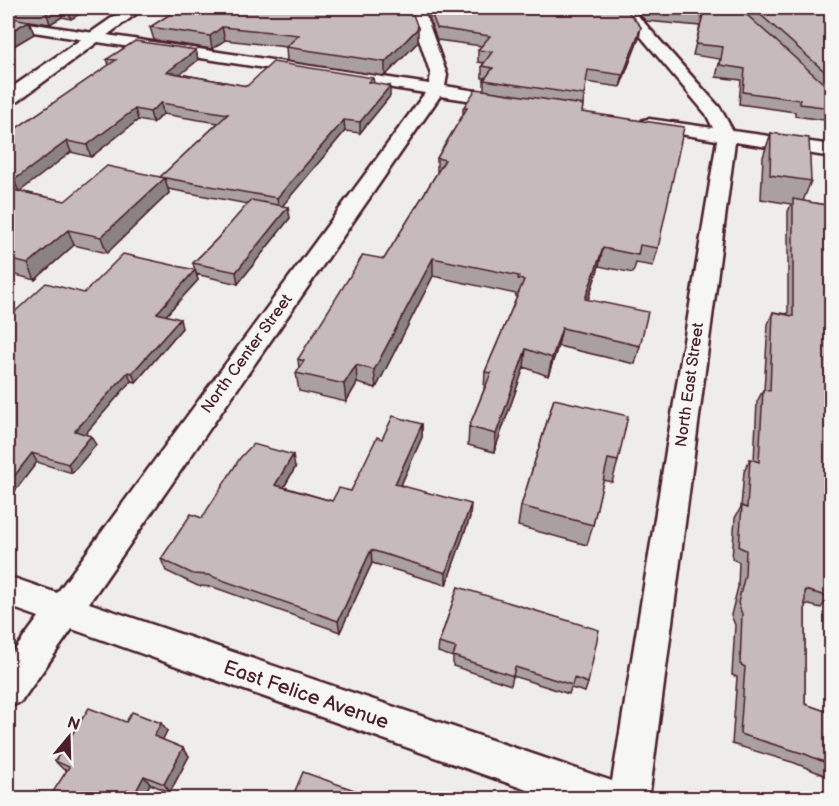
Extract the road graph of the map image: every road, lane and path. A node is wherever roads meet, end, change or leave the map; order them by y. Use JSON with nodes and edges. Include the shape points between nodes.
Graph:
{"nodes":[{"id":1,"x":136,"y":8,"type":"edge"},
{"id":2,"x":416,"y":8,"type":"edge"},
{"id":3,"x":624,"y":8,"type":"edge"},
{"id":4,"x":8,"y":24,"type":"edge"},
{"id":5,"x":95,"y":37,"type":"junction"},
{"id":6,"x":436,"y":90,"type":"junction"},
{"id":7,"x":8,"y":99,"type":"edge"},
{"id":8,"x":529,"y":105,"type":"edge"},
{"id":9,"x":634,"y":122,"type":"edge"},
{"id":10,"x":727,"y":137,"type":"junction"},
{"id":11,"x":831,"y":151,"type":"edge"},
{"id":12,"x":8,"y":591,"type":"edge"},
{"id":13,"x":63,"y":610,"type":"junction"},
{"id":14,"x":8,"y":688,"type":"edge"},
{"id":15,"x":605,"y":798,"type":"edge"},
{"id":16,"x":629,"y":798,"type":"edge"}],
"edges":[{"from":1,"to":5,"type":"street"},
{"from":2,"to":6,"type":"street","via":[[439,75]]},
{"from":3,"to":10,"type":"street","via":[[714,112]]},
{"from":4,"to":5,"type":"street"},
{"from":5,"to":6,"type":"street"},
{"from":5,"to":7,"type":"street"},
{"from":6,"to":8,"type":"street"},
{"from":6,"to":13,"type":"street","name":"North Center Street"},
{"from":9,"to":10,"type":"street"},
{"from":10,"to":11,"type":"street"},
{"from":10,"to":16,"type":"street","name":"North East Street"},
{"from":12,"to":13,"type":"street","name":"East Felice Avenue"},
{"from":13,"to":14,"type":"street","name":"North Center Street"},
{"from":13,"to":15,"type":"street","name":"East Felice Avenue"}]}
